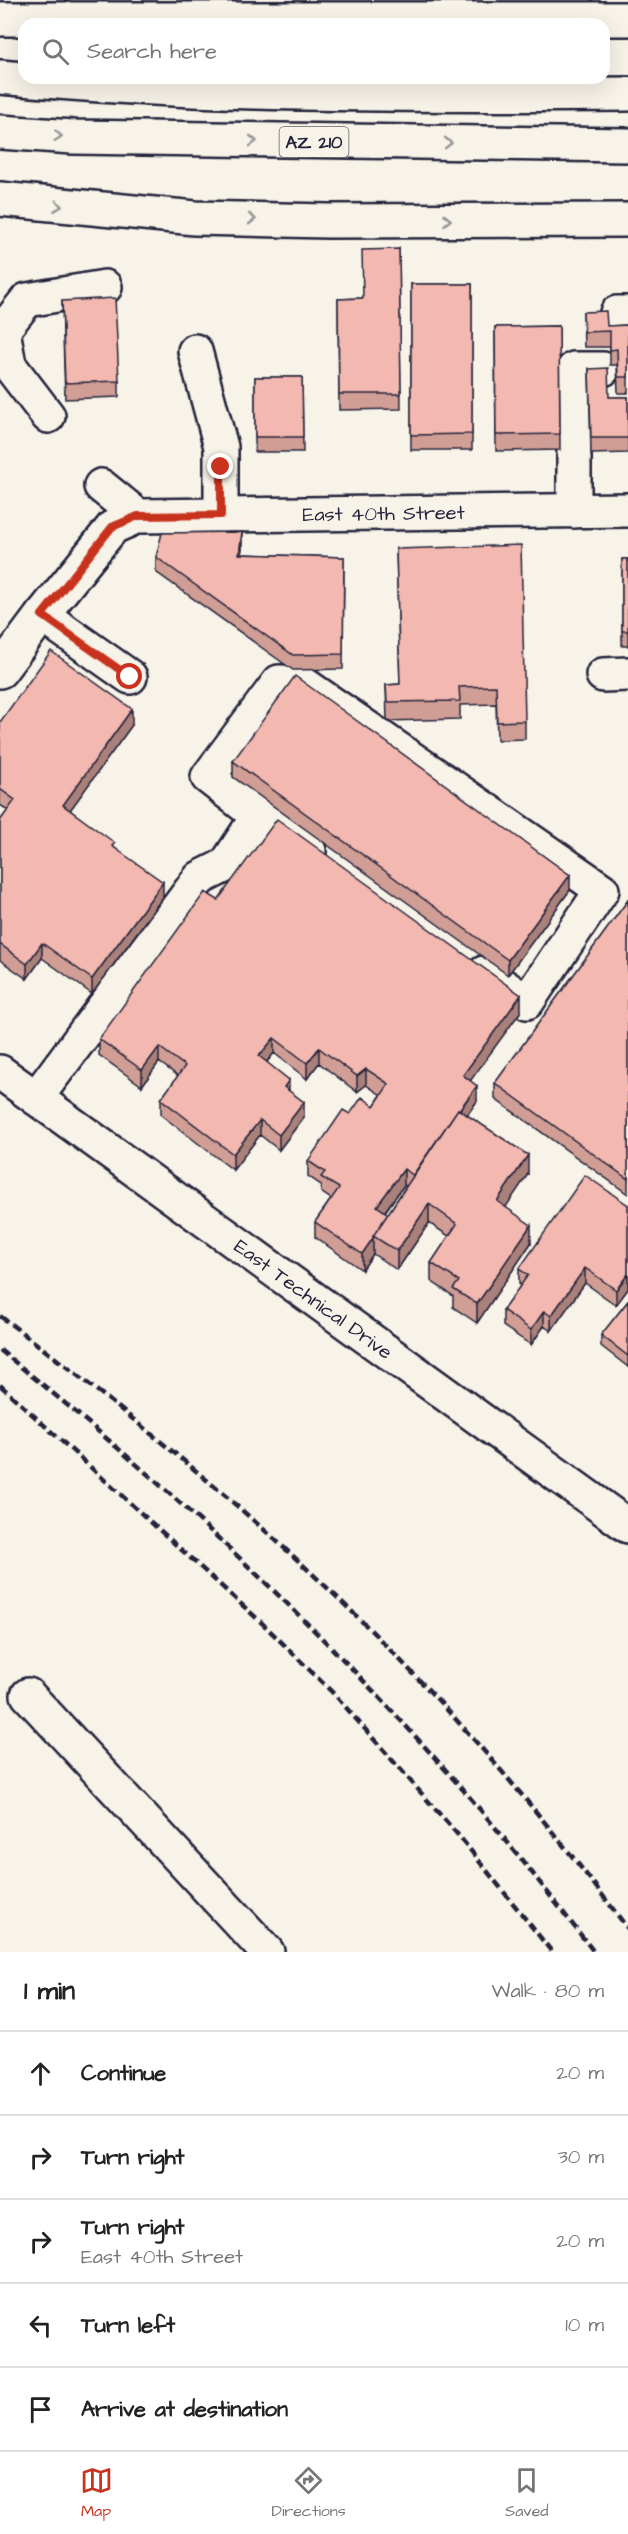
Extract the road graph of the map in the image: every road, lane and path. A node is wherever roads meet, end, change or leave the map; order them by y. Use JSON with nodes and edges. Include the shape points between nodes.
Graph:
{"nodes":[{"id":1,"x":0,"y":19,"type":"edge"},
{"id":2,"x":18,"y":19,"type":"edge"},
{"id":3,"x":610,"y":19,"type":"edge"},
{"id":4,"x":628,"y":19,"type":"edge"},
{"id":5,"x":0,"y":77,"type":"edge"},
{"id":6,"x":18,"y":79,"type":"edge"},
{"id":7,"x":66,"y":84,"type":"edge"},
{"id":8,"x":628,"y":94,"type":"edge"},
{"id":9,"x":0,"y":132,"type":"edge"},
{"id":10,"x":628,"y":145,"type":"edge"},
{"id":11,"x":0,"y":199,"type":"edge"},
{"id":12,"x":628,"y":220,"type":"edge"},
{"id":13,"x":105,"y":287,"type":"dead end"},
{"id":14,"x":195,"y":351,"type":"dead end"},
{"id":15,"x":603,"y":369,"type":"edge"},
{"id":16,"x":48,"y":416,"type":"dead end"},
{"id":17,"x":101,"y":486,"type":"dead end"},
{"id":18,"x":628,"y":510,"type":"edge"},
{"id":19,"x":574,"y":511,"type":"junction"},
{"id":20,"x":221,"y":515,"type":"junction"},
{"id":21,"x":138,"y":516,"type":"junction"},
{"id":22,"x":42,"y":615,"type":"junction"},
{"id":23,"x":0,"y":671,"type":"edge"},
{"id":24,"x":130,"y":677,"type":"dead end"},
{"id":25,"x":258,"y":816,"type":"junction"},
{"id":26,"x":334,"y":869,"type":"edge"},
{"id":27,"x":459,"y":955,"type":"edge"},
{"id":28,"x":0,"y":1072,"type":"edge"},
{"id":29,"x":36,"y":1098,"type":"junction"},
{"id":30,"x":628,"y":1526,"type":"edge"},
{"id":31,"x":28,"y":1695,"type":"dead end"},
{"id":32,"x":267,"y":1952,"type":"edge"}],
"edges":[{"from":1,"to":2,"type":"main road"},
{"from":3,"to":4,"type":"main road"},
{"from":5,"to":6,"type":"main road"},
{"from":7,"to":8,"type":"main road","via":[[366,95]]},
{"from":9,"to":10,"type":"main road","number":"AZ 210","one_way":true,"via":[[84,138]]},
{"from":11,"to":12,"type":"main road","one_way":true,"via":[[195,218]]},
{"from":13,"to":16,"type":"main road","via":[[27,300],[3,330],[9,364]]},
{"from":14,"to":20,"type":"main road","via":[[221,447]]},
{"from":15,"to":19,"type":"main road","via":[[574,369]]},
{"from":17,"to":21,"type":"main road"},
{"from":18,"to":19,"type":"main road","name":"East 40th Street"},
{"from":19,"to":20,"type":"main road","name":"East 40th Street"},
{"from":20,"to":21,"type":"main road","name":"East 40th Street"},
{"from":21,"to":22,"type":"main road","via":[[112,527]]},
{"from":22,"to":23,"type":"main road"},
{"from":22,"to":24,"type":"main road"},
{"from":25,"to":26,"type":"main road"},
{"from":25,"to":27,"type":"main road","via":[[208,777],[279,682],[302,683],[602,890],[527,1002]]},
{"from":25,"to":29,"type":"main road","via":[[226,865],[200,878]]},
{"from":28,"to":29,"type":"main road","name":"East Technical Drive"},
{"from":29,"to":30,"type":"main road","name":"East Technical Drive"},
{"from":31,"to":32,"type":"main road"}]}
